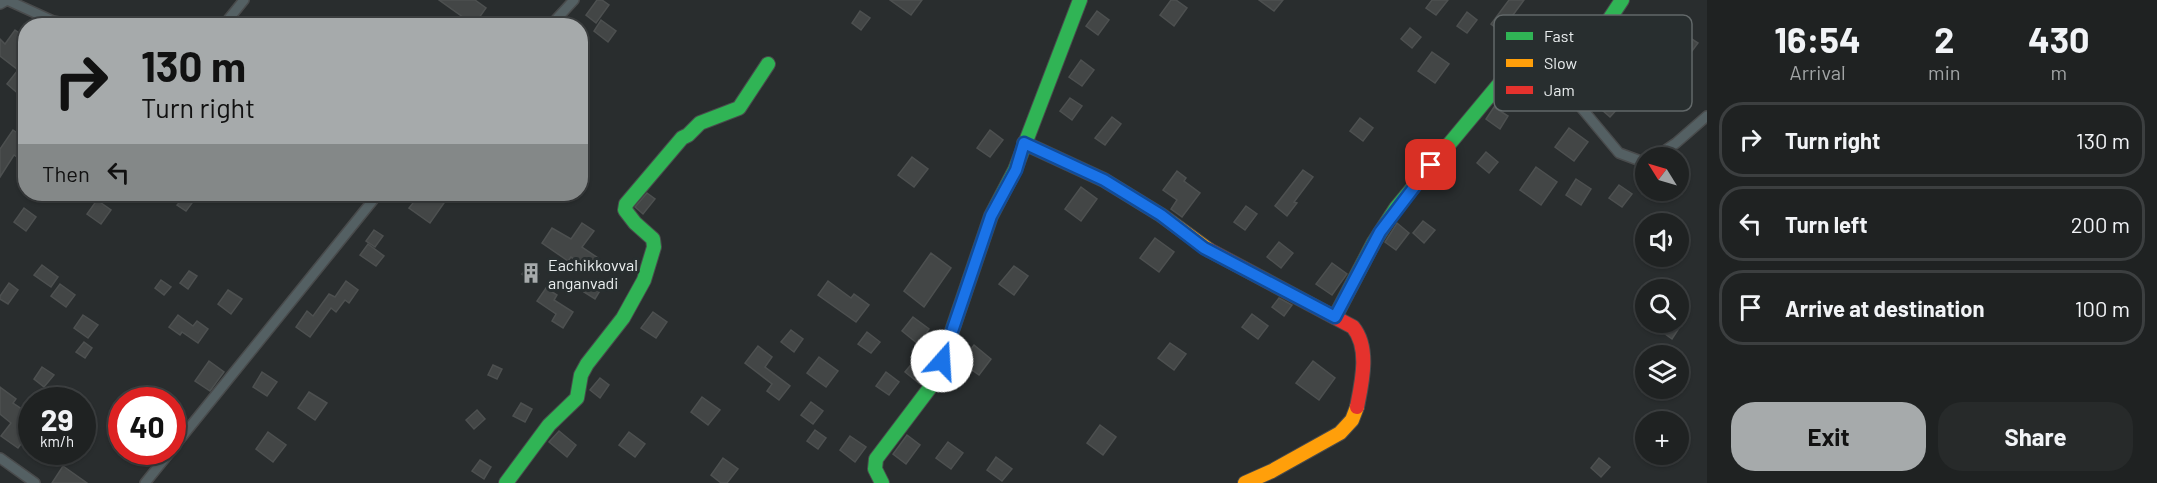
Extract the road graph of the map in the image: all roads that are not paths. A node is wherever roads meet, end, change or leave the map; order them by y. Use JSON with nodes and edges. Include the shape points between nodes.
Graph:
{"nodes":[{"id":1,"x":244,"y":0,"type":"edge"},
{"id":2,"x":574,"y":0,"type":"edge"},
{"id":3,"x":1080,"y":0,"type":"edge"},
{"id":4,"x":1622,"y":0,"type":"edge"},
{"id":5,"x":0,"y":4,"type":"edge"},
{"id":6,"x":1612,"y":15,"type":"edge"},
{"id":7,"x":46,"y":18,"type":"edge"},
{"id":8,"x":229,"y":18,"type":"edge"},
{"id":9,"x":557,"y":18,"type":"edge"},
{"id":10,"x":768,"y":64,"type":"dead end"},
{"id":11,"x":1494,"y":93,"type":"edge"},
{"id":12,"x":1584,"y":111,"type":"edge"},
{"id":13,"x":1707,"y":116,"type":"edge"},
{"id":14,"x":1024,"y":143,"type":"junction"},
{"id":15,"x":1670,"y":147,"type":"edge"},
{"id":16,"x":1635,"y":159,"type":"edge"},
{"id":17,"x":372,"y":201,"type":"edge"},
{"id":18,"x":1335,"y":317,"type":"junction"},
{"id":19,"x":186,"y":431,"type":"edge"},
{"id":20,"x":0,"y":458,"type":"edge"},
{"id":21,"x":159,"y":465,"type":"edge"},
{"id":22,"x":35,"y":483,"type":"edge"},
{"id":23,"x":145,"y":483,"type":"edge"},
{"id":24,"x":506,"y":483,"type":"edge"},
{"id":25,"x":882,"y":483,"type":"edge"},
{"id":26,"x":1245,"y":483,"type":"edge"}],
"edges":[{"from":1,"to":8,"type":"street"},
{"from":2,"to":9,"type":"street"},
{"from":3,"to":14,"type":"street"},
{"from":4,"to":6,"type":"street"},
{"from":5,"to":7,"type":"street","via":[[7,0]]},
{"from":10,"to":24,"type":"street","via":[[739,108],[700,123],[682,138],[626,204],[628,216],[653,239],[644,280],[623,318],[586,364],[577,398],[549,425]]},
{"from":11,"to":18,"type":"street","via":[[1417,182],[1380,232]]},
{"from":12,"to":16,"type":"street","via":[[1619,153]]},
{"from":13,"to":15,"type":"street"},
{"from":14,"to":18,"type":"street","via":[[1104,180],[1161,215],[1204,248]]},
{"from":14,"to":25,"type":"street","via":[[1016,170],[991,216],[935,381],[873,465]]},
{"from":17,"to":19,"type":"street"},
{"from":18,"to":26,"type":"street","via":[[1353,327],[1362,344],[1360,387],[1351,421],[1341,432],[1291,462]]},
{"from":20,"to":22,"type":"street"},
{"from":21,"to":23,"type":"street"}]}
